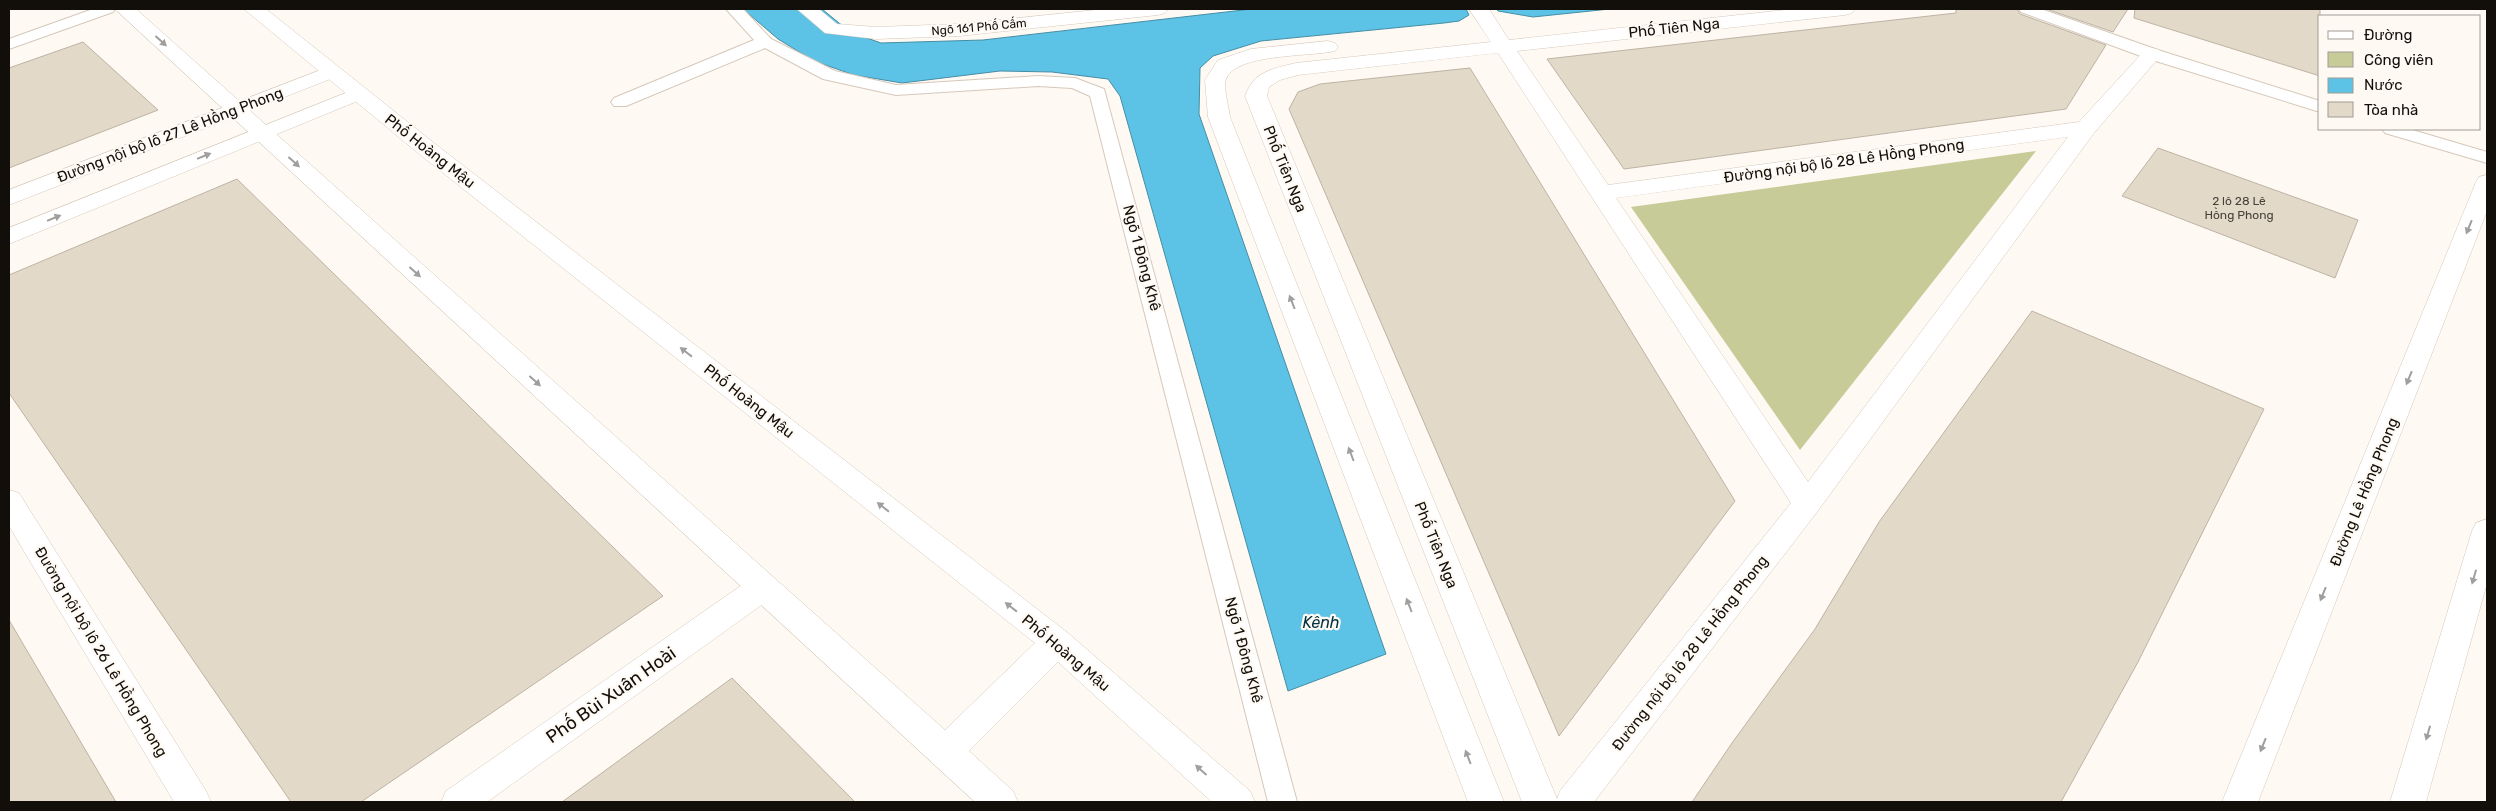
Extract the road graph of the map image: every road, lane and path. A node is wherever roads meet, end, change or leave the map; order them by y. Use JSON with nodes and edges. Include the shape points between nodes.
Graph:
{"nodes":[{"id":1,"x":107,"y":9,"type":"edge"},
{"id":2,"x":125,"y":9,"type":"edge"},
{"id":3,"x":254,"y":9,"type":"edge"},
{"id":4,"x":734,"y":9,"type":"edge"},
{"id":5,"x":807,"y":9,"type":"edge"},
{"id":6,"x":1158,"y":9,"type":"edge"},
{"id":7,"x":1479,"y":9,"type":"edge"},
{"id":8,"x":1690,"y":9,"type":"edge"},
{"id":9,"x":1845,"y":9,"type":"edge"},
{"id":10,"x":2026,"y":9,"type":"edge"},
{"id":11,"x":1499,"y":38,"type":"junction"},
{"id":12,"x":765,"y":42,"type":"junction"},
{"id":13,"x":9,"y":44,"type":"edge"},
{"id":14,"x":2152,"y":54,"type":"junction"},
{"id":15,"x":331,"y":72,"type":"junction"},
{"id":16,"x":358,"y":94,"type":"junction"},
{"id":17,"x":620,"y":102,"type":"dead end"},
{"id":18,"x":2318,"y":106,"type":"edge"},
{"id":19,"x":236,"y":109,"type":"junction"},
{"id":20,"x":2086,"y":128,"type":"junction"},
{"id":21,"x":2393,"y":130,"type":"edge"},
{"id":22,"x":262,"y":133,"type":"junction"},
{"id":23,"x":2487,"y":158,"type":"edge"},
{"id":24,"x":2487,"y":182,"type":"edge"},
{"id":25,"x":1601,"y":193,"type":"junction"},
{"id":26,"x":9,"y":198,"type":"edge"},
{"id":27,"x":9,"y":237,"type":"edge"},
{"id":28,"x":9,"y":501,"type":"edge"},
{"id":29,"x":1806,"y":504,"type":"junction"},
{"id":30,"x":2487,"y":530,"type":"edge"},
{"id":31,"x":763,"y":588,"type":"junction"},
{"id":32,"x":1057,"y":642,"type":"junction"},
{"id":33,"x":945,"y":752,"type":"junction"},
{"id":34,"x":193,"y":802,"type":"edge"},
{"id":35,"x":458,"y":802,"type":"edge"},
{"id":36,"x":1000,"y":802,"type":"edge"},
{"id":37,"x":1237,"y":802,"type":"edge"},
{"id":38,"x":1283,"y":802,"type":"edge"},
{"id":39,"x":1486,"y":802,"type":"edge"},
{"id":40,"x":1540,"y":802,"type":"edge"},
{"id":41,"x":1573,"y":802,"type":"edge"},
{"id":42,"x":2240,"y":802,"type":"edge"},
{"id":43,"x":2408,"y":802,"type":"edge"}],
"edges":[{"from":1,"to":13,"type":"lane"},
{"from":2,"to":19,"type":"street","one_way":true},
{"from":3,"to":15,"type":"street","name":"Phố Hoàng Mậu"},
{"from":4,"to":12,"type":"lane","name":"Ngõ 1 Đông Khê"},
{"from":5,"to":6,"type":"street","name":"Ngõ 161 Phố Cấm","via":[[832,29],[876,33],[960,30]]},
{"from":7,"to":11,"type":"street"},
{"from":8,"to":11,"type":"street","name":"Phố Tiên Nga"},
{"from":9,"to":11,"type":"street","name":"Phố Tiên Nga"},
{"from":10,"to":14,"type":"lane"},
{"from":11,"to":25,"type":"street"},
{"from":39,"to":11,"type":"street","name":"Phố Tiên Nga","one_way":true,"via":[[1219,117],[1215,80],[1225,64],[1251,55]]},
{"from":11,"to":40,"type":"street","name":"Phố Tiên Nga","via":[[1296,69],[1260,84],[1256,96]]},
{"from":12,"to":17,"type":"lane"},
{"from":12,"to":38,"type":"lane","name":"Ngõ 1 Đông Khê","via":[[829,75],[896,90],[1038,81],[1075,83],[1098,93]]},
{"from":14,"to":18,"type":"lane"},
{"from":14,"to":20,"type":"street","name":"Đường nội bộ lô 28 Lê Hồng Phong"},
{"from":15,"to":16,"type":"street","name":"Phố Hoàng Mậu"},
{"from":15,"to":19,"type":"street","name":"Đường nội bộ lô 27 Lê Hồng Phong"},
{"from":16,"to":22,"type":"street"},
{"from":32,"to":16,"type":"street","name":"Phố Hoàng Mậu","one_way":true},
{"from":19,"to":22,"type":"street"},
{"from":19,"to":26,"type":"street","name":"Đường nội bộ lô 27 Lê Hồng Phong"},
{"from":20,"to":25,"type":"street","name":"Đường nội bộ lô 28 Lê Hồng Phong"},
{"from":20,"to":29,"type":"street","name":"Đường nội bộ lô 28 Lê Hồng Phong"},
{"from":21,"to":23,"type":"lane"},
{"from":27,"to":22,"type":"street","one_way":true},
{"from":22,"to":31,"type":"street","one_way":true},
{"from":24,"to":42,"type":"street","name":"Đường Lê Hồng Phong","one_way":true},
{"from":25,"to":29,"type":"street"},
{"from":28,"to":34,"type":"street","name":"Đường nội bộ lô 26 Lê Hồng Phong"},
{"from":29,"to":41,"type":"street","name":"Đường nội bộ lô 28 Lê Hồng Phong"},
{"from":30,"to":43,"type":"street","one_way":true},
{"from":31,"to":33,"type":"street"},
{"from":31,"to":35,"type":"street","name":"Phố Bùi Xuân Hoài"},
{"from":32,"to":33,"type":"street"},
{"from":37,"to":32,"type":"street","name":"Phố Hoàng Mậu","one_way":true},
{"from":33,"to":36,"type":"street"}]}
